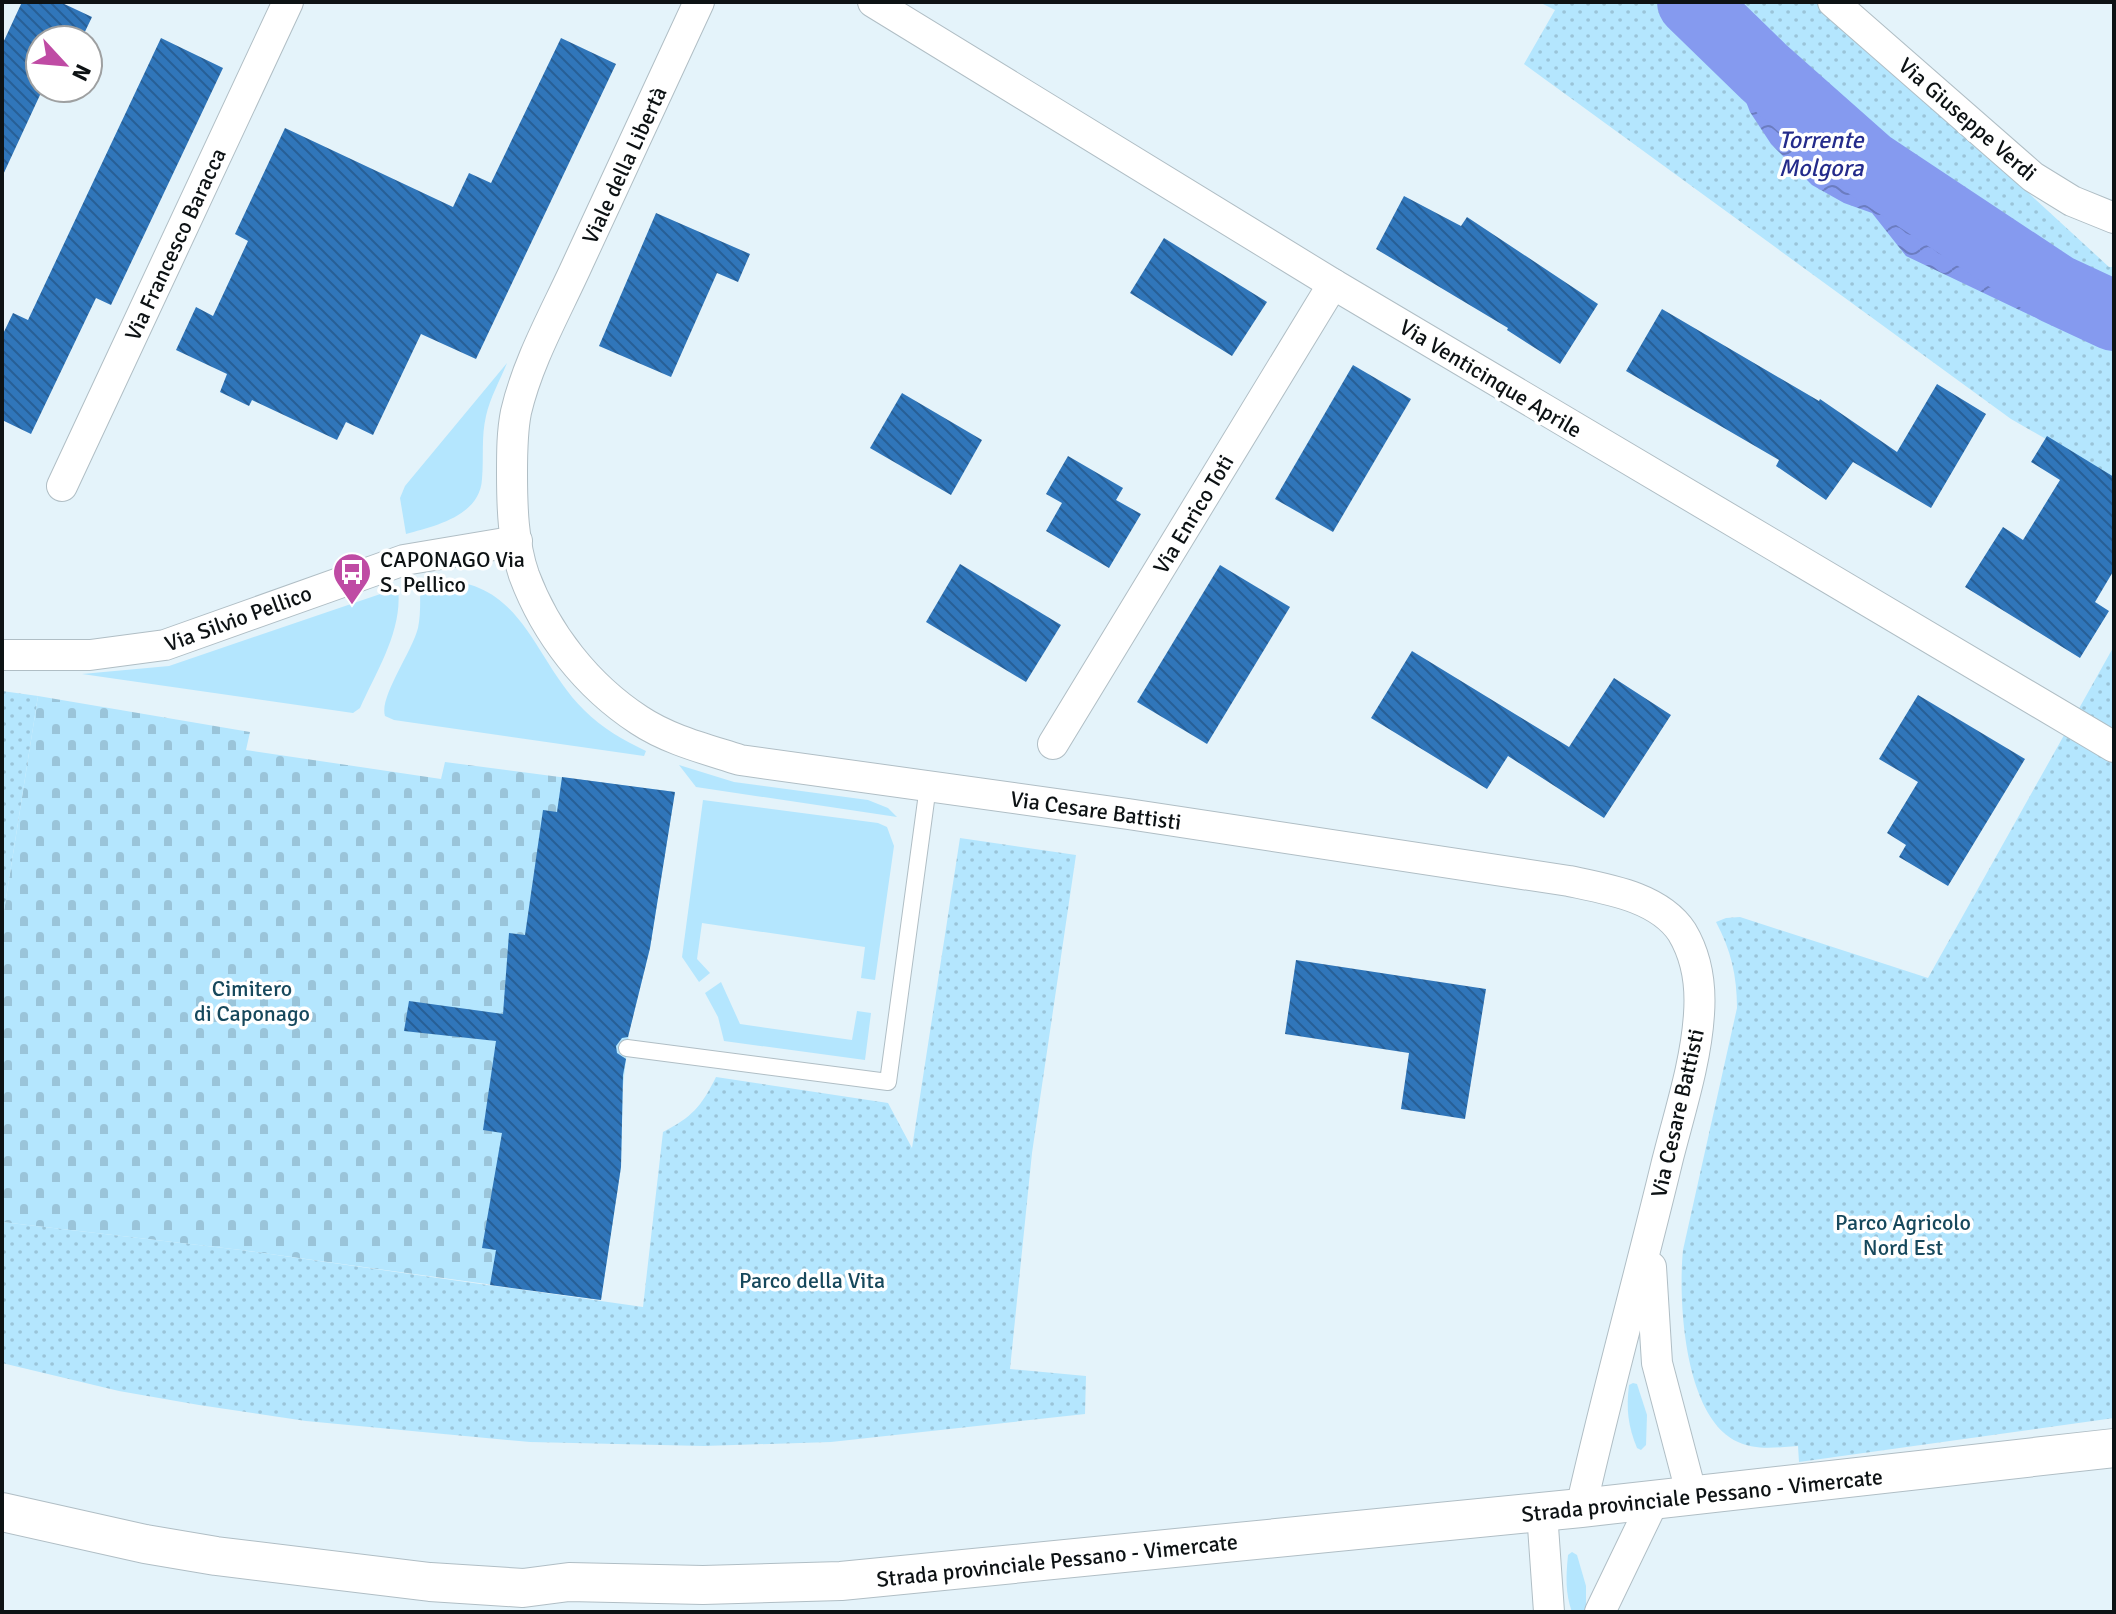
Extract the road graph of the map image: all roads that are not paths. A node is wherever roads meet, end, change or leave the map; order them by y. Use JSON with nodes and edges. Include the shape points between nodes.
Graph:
{"nodes":[{"id":1,"x":288,"y":2,"type":"edge"},
{"id":2,"x":699,"y":2,"type":"edge"},
{"id":3,"x":873,"y":2,"type":"edge"},
{"id":4,"x":1833,"y":2,"type":"edge"},
{"id":5,"x":2114,"y":218,"type":"edge"},
{"id":6,"x":1333,"y":284,"type":"junction"},
{"id":7,"x":548,"y":328,"type":"joint"},
{"id":8,"x":62,"y":486,"type":"dead end"},
{"id":9,"x":517,"y":541,"type":"junction"},
{"id":10,"x":2,"y":655,"type":"edge"},
{"id":11,"x":1053,"y":744,"type":"dead end"},
{"id":12,"x":2114,"y":747,"type":"edge"},
{"id":13,"x":928,"y":786,"type":"junction"},
{"id":14,"x":627,"y":1048,"type":"dead end"},
{"id":15,"x":1651,"y":1229,"type":"junction"},
{"id":16,"x":2114,"y":1448,"type":"edge"},
{"id":17,"x":1692,"y":1496,"type":"junction"},
{"id":18,"x":1654,"y":1500,"type":"junction"},
{"id":19,"x":1581,"y":1508,"type":"junction"},
{"id":20,"x":2,"y":1512,"type":"edge"},
{"id":21,"x":1542,"y":1512,"type":"junction"},
{"id":22,"x":1549,"y":1612,"type":"edge"},
{"id":23,"x":1600,"y":1612,"type":"edge"}],
"edges":[{"from":1,"to":8,"type":"street","name":"Via Francesco Baracca"},
{"from":2,"to":7,"type":"street","name":"Viale della Libertà"},
{"from":3,"to":6,"type":"street","name":"Via Venticinque Aprile"},
{"from":4,"to":5,"type":"street","name":"Via Giuseppe Verdi","via":[[2033,177]]},
{"from":6,"to":11,"type":"street","name":"Via Enrico Toti"},
{"from":6,"to":12,"type":"street","name":"Via Venticinque Aprile"},
{"from":7,"to":9,"type":"street","name":"Via Cesare Battisti","via":[[522,390],[513,430]]},
{"from":9,"to":10,"type":"street","name":"Via Silvio Pellico","via":[[404,560],[165,645],[90,655]]},
{"from":9,"to":13,"type":"street","name":"Via Cesare Battisti","via":[[524,573],[563,647],[600,692],[641,722],[684,743],[740,760]]},
{"from":13,"to":14,"type":"lane","via":[[888,1082]]},
{"from":13,"to":15,"type":"street","name":"Via Cesare Battisti","via":[[1569,881],[1658,910],[1691,950],[1699,980],[1699,1012]]},
{"from":15,"to":17,"type":"street","name":"Via Cesare Battisti","via":[[1657,1363]]},
{"from":15,"to":19,"type":"street","name":"Via Cesare Battisti"},
{"from":16,"to":17,"type":"street","name":"Strada provinciale Pessano - Vimercate"},
{"from":17,"to":18,"type":"street","name":"Strada provinciale Pessano - Vimercate"},
{"from":18,"to":19,"type":"street","name":"Strada provinciale Pessano - Vimercate"},
{"from":18,"to":23,"type":"street"},
{"from":19,"to":21,"type":"street","name":"Strada provinciale Pessano - Vimercate"},
{"from":20,"to":21,"type":"street","name":"Strada provinciale Pessano - Vimercate","via":[[216,1556],[416,1581],[523,1588],[569,1582],[841,1581]]},
{"from":21,"to":22,"type":"street"}]}
